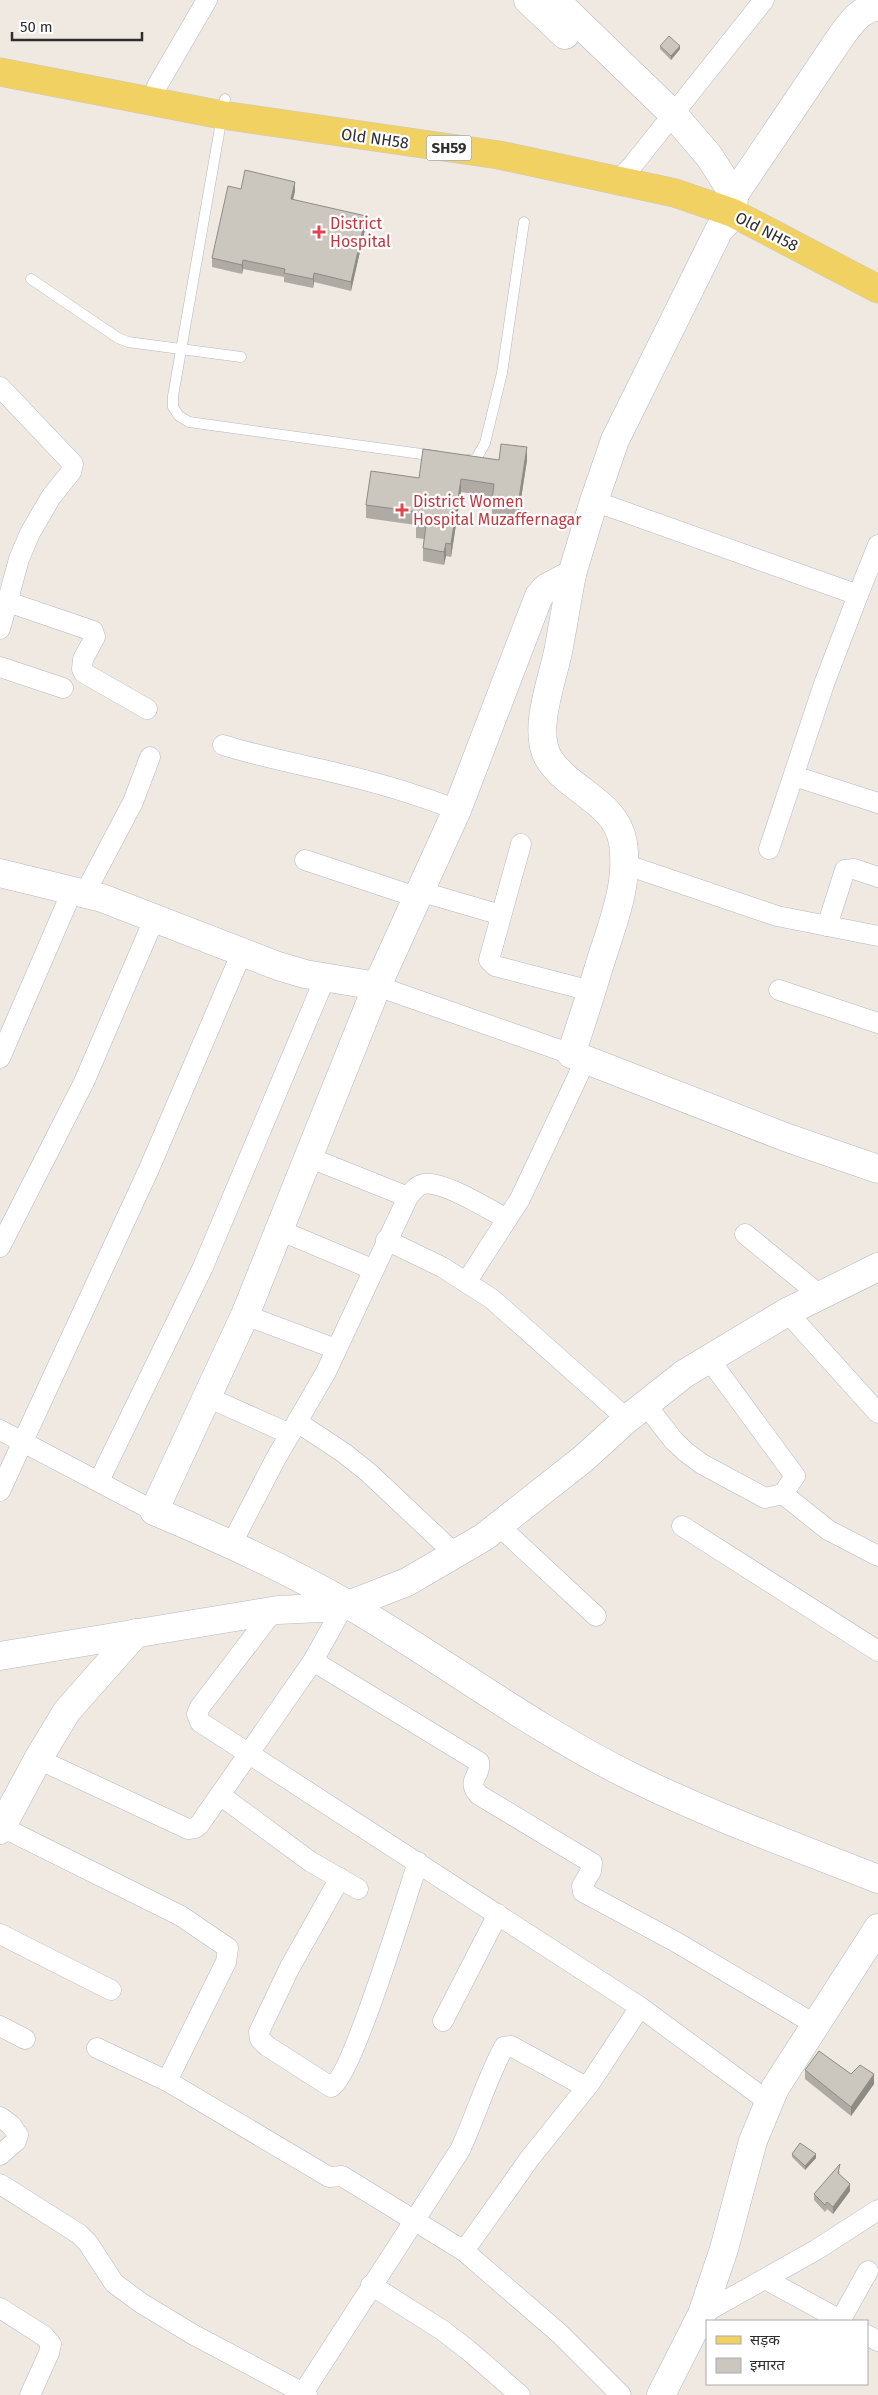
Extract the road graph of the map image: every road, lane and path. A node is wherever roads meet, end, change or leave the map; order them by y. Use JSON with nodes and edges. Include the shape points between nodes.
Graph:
{"nodes":[{"id":1,"x":207,"y":0,"type":"edge"},
{"id":2,"x":528,"y":0,"type":"edge"},
{"id":3,"x":764,"y":0,"type":"edge"},
{"id":4,"x":876,"y":5,"type":"edge"},
{"id":5,"x":565,"y":9,"type":"edge"},
{"id":6,"x":0,"y":55,"type":"edge"},
{"id":7,"x":0,"y":72,"type":"edge"},
{"id":8,"x":157,"y":86,"type":"junction"},
{"id":9,"x":223,"y":107,"type":"junction"},
{"id":10,"x":667,"y":121,"type":"junction"},
{"id":11,"x":625,"y":173,"type":"junction"},
{"id":12,"x":722,"y":206,"type":"junction"},
{"id":13,"x":524,"y":222,"type":"dead end"},
{"id":14,"x":878,"y":270,"type":"edge"},
{"id":15,"x":32,"y":279,"type":"dead end"},
{"id":16,"x":878,"y":288,"type":"edge"},
{"id":17,"x":180,"y":350,"type":"junction"},
{"id":18,"x":241,"y":357,"type":"dead end"},
{"id":19,"x":0,"y":388,"type":"edge"},
{"id":20,"x":594,"y":501,"type":"junction"},
{"id":21,"x":878,"y":544,"type":"edge"},
{"id":22,"x":572,"y":574,"type":"junction"},
{"id":23,"x":858,"y":595,"type":"junction"},
{"id":24,"x":8,"y":602,"type":"junction"},
{"id":25,"x":0,"y":629,"type":"edge"},
{"id":26,"x":0,"y":667,"type":"edge"},
{"id":27,"x":63,"y":688,"type":"dead end"},
{"id":28,"x":147,"y":709,"type":"dead end"},
{"id":29,"x":223,"y":745,"type":"dead end"},
{"id":30,"x":150,"y":757,"type":"dead end"},
{"id":31,"x":794,"y":776,"type":"junction"},
{"id":32,"x":878,"y":803,"type":"edge"},
{"id":33,"x":457,"y":810,"type":"junction"},
{"id":34,"x":521,"y":844,"type":"dead end"},
{"id":35,"x":769,"y":849,"type":"dead end"},
{"id":36,"x":305,"y":860,"type":"dead end"},
{"id":37,"x":624,"y":864,"type":"junction"},
{"id":38,"x":0,"y":873,"type":"edge"},
{"id":39,"x":878,"y":877,"type":"edge"},
{"id":40,"x":79,"y":891,"type":"junction"},
{"id":41,"x":418,"y":894,"type":"junction"},
{"id":42,"x":501,"y":915,"type":"junction"},
{"id":43,"x":155,"y":917,"type":"junction"},
{"id":44,"x":827,"y":926,"type":"junction"},
{"id":45,"x":878,"y":936,"type":"edge"},
{"id":46,"x":242,"y":952,"type":"junction"},
{"id":47,"x":325,"y":978,"type":"junction"},
{"id":48,"x":377,"y":986,"type":"junction"},
{"id":49,"x":780,"y":990,"type":"dead end"},
{"id":50,"x":592,"y":991,"type":"junction"},
{"id":51,"x":878,"y":1023,"type":"edge"},
{"id":52,"x":578,"y":1057,"type":"junction"},
{"id":53,"x":0,"y":1058,"type":"edge"},
{"id":54,"x":308,"y":1157,"type":"junction"},
{"id":55,"x":878,"y":1168,"type":"edge"},
{"id":56,"x":408,"y":1196,"type":"junction"},
{"id":57,"x":507,"y":1219,"type":"junction"},
{"id":58,"x":279,"y":1230,"type":"junction"},
{"id":59,"x":745,"y":1234,"type":"dead end"},
{"id":60,"x":386,"y":1240,"type":"junction"},
{"id":61,"x":0,"y":1247,"type":"edge"},
{"id":62,"x":878,"y":1268,"type":"edge"},
{"id":63,"x":372,"y":1269,"type":"junction"},
{"id":64,"x":467,"y":1281,"type":"junction"},
{"id":65,"x":821,"y":1296,"type":"junction"},
{"id":66,"x":787,"y":1312,"type":"junction"},
{"id":67,"x":245,"y":1315,"type":"junction"},
{"id":68,"x":336,"y":1349,"type":"junction"},
{"id":69,"x":708,"y":1359,"type":"junction"},
{"id":70,"x":207,"y":1397,"type":"junction"},
{"id":71,"x":637,"y":1412,"type":"junction"},
{"id":72,"x":878,"y":1413,"type":"edge"},
{"id":73,"x":293,"y":1428,"type":"junction"},
{"id":74,"x":0,"y":1430,"type":"edge"},
{"id":75,"x":24,"y":1441,"type":"junction"},
{"id":76,"x":99,"y":1481,"type":"junction"},
{"id":77,"x":0,"y":1491,"type":"edge"},
{"id":78,"x":783,"y":1494,"type":"junction"},
{"id":79,"x":154,"y":1510,"type":"junction"},
{"id":80,"x":498,"y":1525,"type":"junction"},
{"id":81,"x":682,"y":1526,"type":"dead end"},
{"id":82,"x":232,"y":1543,"type":"junction"},
{"id":83,"x":456,"y":1554,"type":"junction"},
{"id":84,"x":878,"y":1556,"type":"edge"},
{"id":85,"x":346,"y":1606,"type":"junction"},
{"id":86,"x":274,"y":1610,"type":"junction"},
{"id":87,"x":596,"y":1616,"type":"dead end"},
{"id":88,"x":136,"y":1633,"type":"junction"},
{"id":89,"x":878,"y":1650,"type":"edge"},
{"id":90,"x":0,"y":1656,"type":"edge"},
{"id":91,"x":313,"y":1661,"type":"junction"},
{"id":92,"x":248,"y":1754,"type":"junction"},
{"id":93,"x":38,"y":1759,"type":"junction"},
{"id":94,"x":220,"y":1795,"type":"junction"},
{"id":95,"x":1,"y":1828,"type":"edge"},
{"id":96,"x":418,"y":1862,"type":"junction"},
{"id":97,"x":340,"y":1878,"type":"junction"},
{"id":98,"x":878,"y":1879,"type":"edge"},
{"id":99,"x":358,"y":1889,"type":"dead end"},
{"id":100,"x":498,"y":1914,"type":"junction"},
{"id":101,"x":878,"y":1928,"type":"edge"},
{"id":102,"x":0,"y":1934,"type":"edge"},
{"id":103,"x":111,"y":1990,"type":"dead end"},
{"id":104,"x":640,"y":2007,"type":"junction"},
{"id":105,"x":443,"y":2021,"type":"dead end"},
{"id":106,"x":816,"y":2025,"type":"junction"},
{"id":107,"x":0,"y":2026,"type":"edge"},
{"id":108,"x":26,"y":2038,"type":"dead end"},
{"id":109,"x":97,"y":2048,"type":"dead end"},
{"id":110,"x":167,"y":2081,"type":"junction"},
{"id":111,"x":586,"y":2087,"type":"junction"},
{"id":112,"x":770,"y":2102,"type":"junction"},
{"id":113,"x":0,"y":2117,"type":"edge"},
{"id":114,"x":0,"y":2155,"type":"edge"},
{"id":115,"x":0,"y":2184,"type":"edge"},
{"id":116,"x":878,"y":2210,"type":"edge"},
{"id":117,"x":414,"y":2219,"type":"junction"},
{"id":118,"x":464,"y":2251,"type":"junction"},
{"id":119,"x":868,"y":2271,"type":"dead end"},
{"id":120,"x":765,"y":2279,"type":"junction"},
{"id":121,"x":371,"y":2285,"type":"junction"},
{"id":122,"x":0,"y":2308,"type":"edge"},
{"id":123,"x":702,"y":2314,"type":"junction"},
{"id":124,"x":839,"y":2320,"type":"edge"},
{"id":125,"x":842,"y":2320,"type":"edge"},
{"id":126,"x":305,"y":2394,"type":"edge"},
{"id":127,"x":30,"y":2395,"type":"edge"},
{"id":128,"x":520,"y":2395,"type":"edge"},
{"id":129,"x":621,"y":2395,"type":"edge"},
{"id":130,"x":661,"y":2395,"type":"edge"}],
"edges":[{"from":1,"to":8,"type":"street"},
{"from":2,"to":5,"type":"street"},
{"from":3,"to":10,"type":"street"},
{"from":4,"to":12,"type":"street","via":[[856,17],[842,35]]},
{"from":5,"to":10,"type":"street"},
{"from":6,"to":8,"type":"main road","name":"Old NH58","number":"SH59"},
{"from":7,"to":9,"type":"main road","name":"Old NH58","number":"SH59"},
{"from":8,"to":9,"type":"main road","name":"Old NH58","number":"SH59"},
{"from":9,"to":11,"type":"main road","name":"Old NH58","number":"SH59","via":[[502,139]]},
{"from":9,"to":17,"type":"lane"},
{"from":10,"to":11,"type":"street"},
{"from":10,"to":12,"type":"street"},
{"from":11,"to":12,"type":"main road","name":"Old NH58","number":"SH59"},
{"from":12,"to":14,"type":"main road","name":"Old NH58","number":"SH59"},
{"from":12,"to":16,"type":"main road","name":"Old NH58","number":"SH59"},
{"from":12,"to":20,"type":"street","via":[[615,440]]},
{"from":13,"to":17,"type":"lane","via":[[502,373],[485,444],[476,459],[471,461],[189,422],[173,407]]},
{"from":15,"to":17,"type":"lane","via":[[122,340]]},
{"from":17,"to":18,"type":"lane"},
{"from":19,"to":24,"type":"street","via":[[73,464],[71,472],[51,496],[30,533],[19,558]]},
{"from":20,"to":22,"type":"street"},
{"from":20,"to":23,"type":"street"},
{"from":21,"to":23,"type":"street"},
{"from":22,"to":33,"type":"street","via":[[546,588],[540,596]]},
{"from":22,"to":37,"type":"street","via":[[544,719],[544,745],[555,767],[596,801],[617,825],[624,844]]},
{"from":23,"to":31,"type":"street"},
{"from":24,"to":25,"type":"street"},
{"from":24,"to":28,"type":"street","via":[[93,631],[95,637],[82,664],[84,673]]},
{"from":26,"to":27,"type":"street"},
{"from":29,"to":33,"type":"street","via":[[261,757],[329,771]]},
{"from":30,"to":40,"type":"street","via":[[133,802]]},
{"from":31,"to":32,"type":"street"},
{"from":31,"to":35,"type":"street"},
{"from":33,"to":41,"type":"street"},
{"from":34,"to":42,"type":"street"},
{"from":36,"to":41,"type":"street"},
{"from":37,"to":44,"type":"street","via":[[776,916]]},
{"from":37,"to":50,"type":"street","via":[[621,897]]},
{"from":38,"to":40,"type":"street"},
{"from":39,"to":44,"type":"street","via":[[854,869],[845,870]]},
{"from":40,"to":43,"type":"street"},
{"from":40,"to":53,"type":"street"},
{"from":41,"to":42,"type":"street"},
{"from":41,"to":48,"type":"street"},
{"from":42,"to":50,"type":"street","via":[[489,956],[491,963]]},
{"from":43,"to":46,"type":"street"},
{"from":43,"to":61,"type":"street","via":[[84,1082]]},
{"from":44,"to":45,"type":"street"},
{"from":46,"to":47,"type":"street","via":[[278,966]]},
{"from":46,"to":75,"type":"street","via":[[149,1169]]},
{"from":47,"to":48,"type":"street"},
{"from":47,"to":76,"type":"street","via":[[203,1268]]},
{"from":48,"to":52,"type":"street"},
{"from":48,"to":54,"type":"street"},
{"from":49,"to":51,"type":"street"},
{"from":50,"to":52,"type":"street"},
{"from":52,"to":55,"type":"street","via":[[785,1137]]},
{"from":52,"to":57,"type":"street","via":[[520,1199]]},
{"from":54,"to":56,"type":"street"},
{"from":54,"to":58,"type":"street"},
{"from":56,"to":57,"type":"street","via":[[422,1184],[432,1184]]},
{"from":56,"to":60,"type":"street"},
{"from":57,"to":64,"type":"street"},
{"from":58,"to":63,"type":"street"},
{"from":58,"to":67,"type":"street"},
{"from":59,"to":65,"type":"street"},
{"from":60,"to":63,"type":"street"},
{"from":60,"to":64,"type":"street"},
{"from":62,"to":65,"type":"street"},
{"from":63,"to":68,"type":"street"},
{"from":64,"to":71,"type":"street"},
{"from":65,"to":66,"type":"street"},
{"from":66,"to":69,"type":"street"},
{"from":66,"to":72,"type":"street"},
{"from":67,"to":68,"type":"street"},
{"from":67,"to":70,"type":"street"},
{"from":68,"to":73,"type":"street"},
{"from":69,"to":71,"type":"street"},
{"from":69,"to":78,"type":"street","via":[[794,1476]]},
{"from":70,"to":73,"type":"street"},
{"from":70,"to":79,"type":"street"},
{"from":71,"to":78,"type":"street","via":[[702,1464],[758,1496],[768,1499]]},
{"from":71,"to":80,"type":"street"},
{"from":73,"to":82,"type":"street"},
{"from":73,"to":83,"type":"street","via":[[344,1453]]},
{"from":74,"to":75,"type":"street"},
{"from":75,"to":76,"type":"street"},
{"from":75,"to":77,"type":"street"},
{"from":76,"to":79,"type":"street"},
{"from":78,"to":84,"type":"street","via":[[828,1530]]},
{"from":79,"to":82,"type":"street"},
{"from":80,"to":83,"type":"street"},
{"from":80,"to":87,"type":"street"},
{"from":81,"to":89,"type":"street"},
{"from":82,"to":85,"type":"street"},
{"from":83,"to":85,"type":"street","via":[[407,1582]]},
{"from":85,"to":86,"type":"street"},
{"from":85,"to":91,"type":"street"},
{"from":85,"to":98,"type":"street","via":[[513,1710],[635,1779]]},
{"from":86,"to":88,"type":"street"},
{"from":86,"to":92,"type":"street","via":[[197,1714],[200,1722]]},
{"from":88,"to":90,"type":"street"},
{"from":88,"to":93,"type":"street","via":[[67,1711]]},
{"from":91,"to":92,"type":"street"},
{"from":91,"to":106,"type":"street","via":[[478,1762],[480,1767],[473,1784],[479,1795],[592,1863],[582,1886],[583,1892],[676,1942]]},
{"from":92,"to":94,"type":"street"},
{"from":92,"to":96,"type":"street"},
{"from":93,"to":94,"type":"street","via":[[188,1829],[199,1825]]},
{"from":93,"to":95,"type":"street"},
{"from":94,"to":97,"type":"street","via":[[296,1851]]},
{"from":95,"to":110,"type":"street","via":[[181,1916],[228,1948],[226,1962]]},
{"from":96,"to":97,"type":"street","via":[[370,2007],[348,2063],[338,2082],[331,2087],[267,2046],[260,2039],[259,2032],[290,1967]]},
{"from":96,"to":100,"type":"street"},
{"from":97,"to":99,"type":"street"},
{"from":100,"to":104,"type":"street"},
{"from":100,"to":105,"type":"street"},
{"from":101,"to":106,"type":"street"},
{"from":102,"to":103,"type":"street"},
{"from":104,"to":111,"type":"street"},
{"from":104,"to":112,"type":"street"},
{"from":106,"to":112,"type":"street"},
{"from":107,"to":108,"type":"street"},
{"from":109,"to":110,"type":"street"},
{"from":110,"to":117,"type":"street","via":[[329,2178],[342,2176]]},
{"from":111,"to":117,"type":"street","via":[[511,2046],[504,2047],[460,2150]]},
{"from":111,"to":118,"type":"street","via":[[530,2158]]},
{"from":112,"to":123,"type":"street","via":[[753,2141],[724,2249]]},
{"from":113,"to":114,"type":"street","via":[[18,2135],[16,2141]]},
{"from":115,"to":126,"type":"street","via":[[79,2234],[114,2283],[141,2303]]},
{"from":116,"to":120,"type":"street"},
{"from":117,"to":118,"type":"street"},
{"from":117,"to":121,"type":"street"},
{"from":118,"to":129,"type":"street","via":[[560,2334]]},
{"from":119,"to":125,"type":"street"},
{"from":120,"to":123,"type":"street"},
{"from":120,"to":124,"type":"street"},
{"from":121,"to":126,"type":"street"},
{"from":121,"to":128,"type":"street","via":[[442,2330]]},
{"from":122,"to":127,"type":"street","via":[[51,2344]]},
{"from":123,"to":130,"type":"street"}]}
